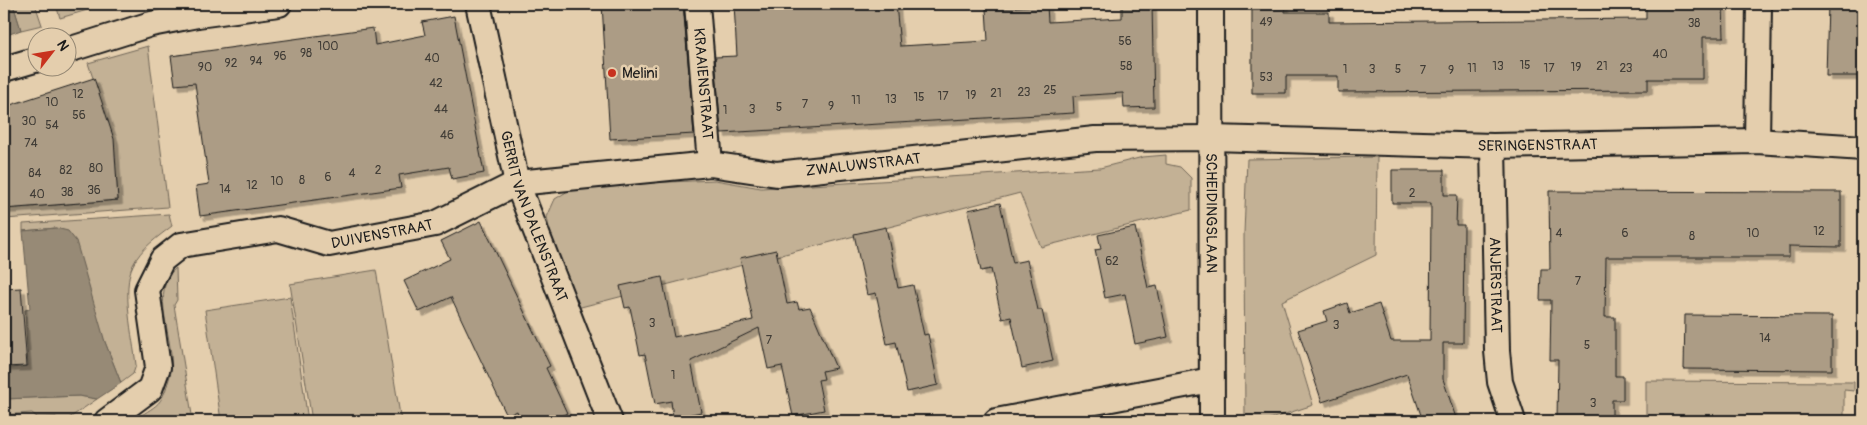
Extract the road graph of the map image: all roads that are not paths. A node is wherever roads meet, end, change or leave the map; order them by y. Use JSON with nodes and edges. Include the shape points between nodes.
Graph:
{"nodes":[{"id":1,"x":279,"y":4,"type":"edge"},
{"id":2,"x":478,"y":4,"type":"edge"},
{"id":3,"x":696,"y":4,"type":"edge"},
{"id":4,"x":1211,"y":4,"type":"edge"},
{"id":5,"x":1759,"y":4,"type":"edge"},
{"id":6,"x":78,"y":47,"type":"edge"},
{"id":7,"x":28,"y":62,"type":"edge"},
{"id":8,"x":4,"y":69,"type":"edge"},
{"id":9,"x":1212,"y":138,"type":"junction"},
{"id":10,"x":1757,"y":141,"type":"junction"},
{"id":11,"x":1493,"y":146,"type":"junction"},
{"id":12,"x":1863,"y":148,"type":"edge"},
{"id":13,"x":710,"y":164,"type":"junction"},
{"id":14,"x":517,"y":183,"type":"junction"},
{"id":15,"x":1211,"y":380,"type":"junction"},
{"id":16,"x":108,"y":420,"type":"edge"},
{"id":17,"x":610,"y":421,"type":"edge"},
{"id":18,"x":996,"y":421,"type":"edge"},
{"id":19,"x":1212,"y":421,"type":"edge"},
{"id":20,"x":1513,"y":421,"type":"edge"}],
"edges":[{"from":1,"to":6,"type":"street","via":[[151,24]]},
{"from":2,"to":14,"type":"street","name":"GERRIT VAN DALENSTRAAT"},
{"from":3,"to":13,"type":"street","name":"KRAAIENSTRAAT"},
{"from":4,"to":9,"type":"street","name":"SCHEIDINGSLAAN"},
{"from":5,"to":10,"type":"street"},
{"from":7,"to":8,"type":"street"},
{"from":9,"to":11,"type":"street","name":"SERINGENSTRAAT"},
{"from":9,"to":13,"type":"street","name":"ZWALUWSTRAAT","via":[[1081,140],[776,174]]},
{"from":9,"to":15,"type":"street","name":"SCHEIDINGSLAAN"},
{"from":10,"to":11,"type":"street","name":"SERINGENSTRAAT"},
{"from":10,"to":12,"type":"street","name":"SERINGENSTRAAT"},
{"from":11,"to":20,"type":"street","name":"ANJERSTRAAT","via":[[1497,351],[1500,382]]},
{"from":13,"to":14,"type":"street","name":"ZWALUWSTRAAT"},
{"from":14,"to":16,"type":"street","name":"DUIVENSTRAAT","via":[[436,224],[329,244],[278,229],[181,245],[162,260],[147,290],[158,367],[150,389]]},
{"from":14,"to":17,"type":"street","name":"GERRIT VAN DALENSTRAAT"},
{"from":15,"to":18,"type":"street"},
{"from":15,"to":19,"type":"street","name":"SCHEIDINGSLAAN"}]}
